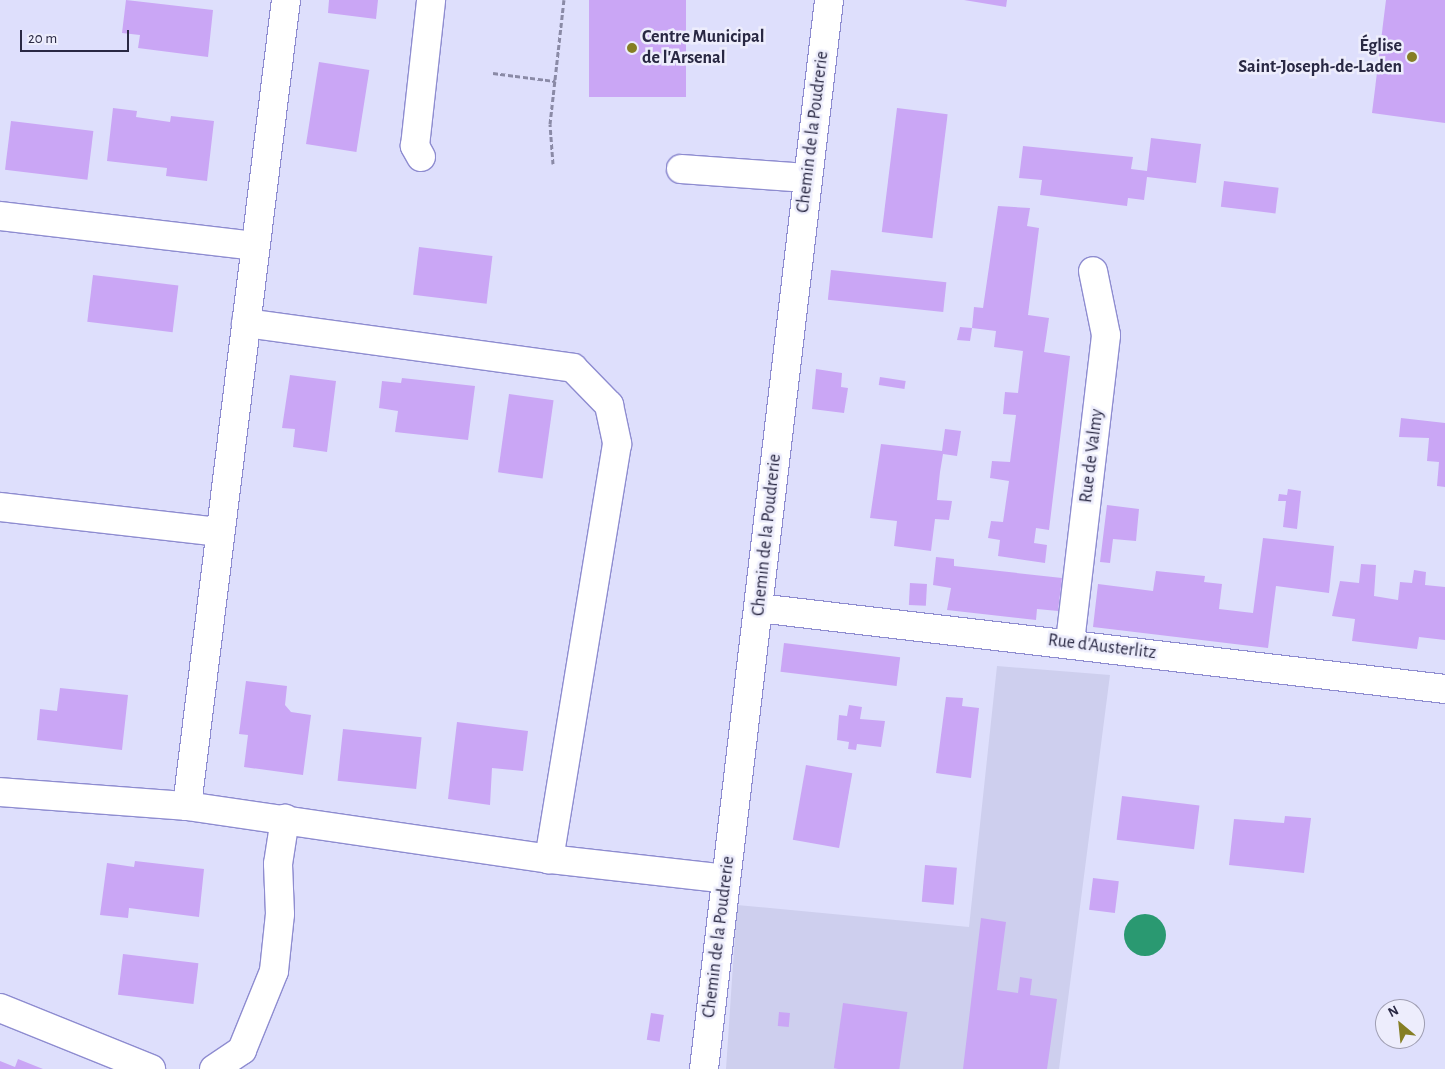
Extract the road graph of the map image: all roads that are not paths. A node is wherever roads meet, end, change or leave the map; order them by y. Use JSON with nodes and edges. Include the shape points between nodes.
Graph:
{"nodes":[{"id":1,"x":286,"y":0,"type":"edge"},
{"id":2,"x":431,"y":0,"type":"edge"},
{"id":3,"x":829,"y":0,"type":"edge"},
{"id":4,"x":420,"y":157,"type":"dead end"},
{"id":5,"x":681,"y":169,"type":"dead end"},
{"id":6,"x":807,"y":178,"type":"junction"},
{"id":7,"x":0,"y":216,"type":"edge"},
{"id":8,"x":255,"y":246,"type":"junction"},
{"id":9,"x":1093,"y":271,"type":"dead end"},
{"id":10,"x":246,"y":323,"type":"junction"},
{"id":11,"x":0,"y":507,"type":"edge"},
{"id":12,"x":220,"y":532,"type":"junction"},
{"id":13,"x":758,"y":608,"type":"junction"},
{"id":14,"x":1070,"y":642,"type":"junction"},
{"id":15,"x":1445,"y":689,"type":"edge"},
{"id":16,"x":0,"y":792,"type":"edge"},
{"id":17,"x":187,"y":806,"type":"junction"},
{"id":18,"x":285,"y":819,"type":"junction"},
{"id":19,"x":549,"y":859,"type":"junction"},
{"id":20,"x":726,"y":880,"type":"junction"},
{"id":21,"x":0,"y":1008,"type":"edge"},
{"id":22,"x":151,"y":1069,"type":"edge"},
{"id":23,"x":214,"y":1069,"type":"edge"},
{"id":24,"x":704,"y":1069,"type":"edge"}],
"edges":[{"from":1,"to":8,"type":"street"},
{"from":2,"to":4,"type":"street","via":[[415,146]]},
{"from":3,"to":6,"type":"street","name":"Chemin de la Poudrerie"},
{"from":5,"to":6,"type":"street"},
{"from":6,"to":13,"type":"street","name":"Chemin de la Poudrerie"},
{"from":7,"to":8,"type":"street"},
{"from":8,"to":10,"type":"street"},
{"from":9,"to":14,"type":"street","name":"Rue de Valmy","via":[[1106,335]]},
{"from":10,"to":12,"type":"street"},
{"from":10,"to":19,"type":"street","via":[[573,368],[610,405],[617,444]]},
{"from":11,"to":12,"type":"street"},
{"from":12,"to":17,"type":"street"},
{"from":13,"to":14,"type":"street","name":"Rue d'Austerlitz"},
{"from":13,"to":20,"type":"street","name":"Chemin de la Poudrerie"},
{"from":14,"to":15,"type":"street","name":"Rue d'Austerlitz"},
{"from":16,"to":17,"type":"street"},
{"from":17,"to":18,"type":"street"},
{"from":18,"to":19,"type":"street"},
{"from":18,"to":23,"type":"street","via":[[278,864],[280,914],[274,970],[242,1050]]},
{"from":19,"to":20,"type":"street"},
{"from":20,"to":24,"type":"street","name":"Chemin de la Poudrerie"},
{"from":21,"to":22,"type":"street"}]}
